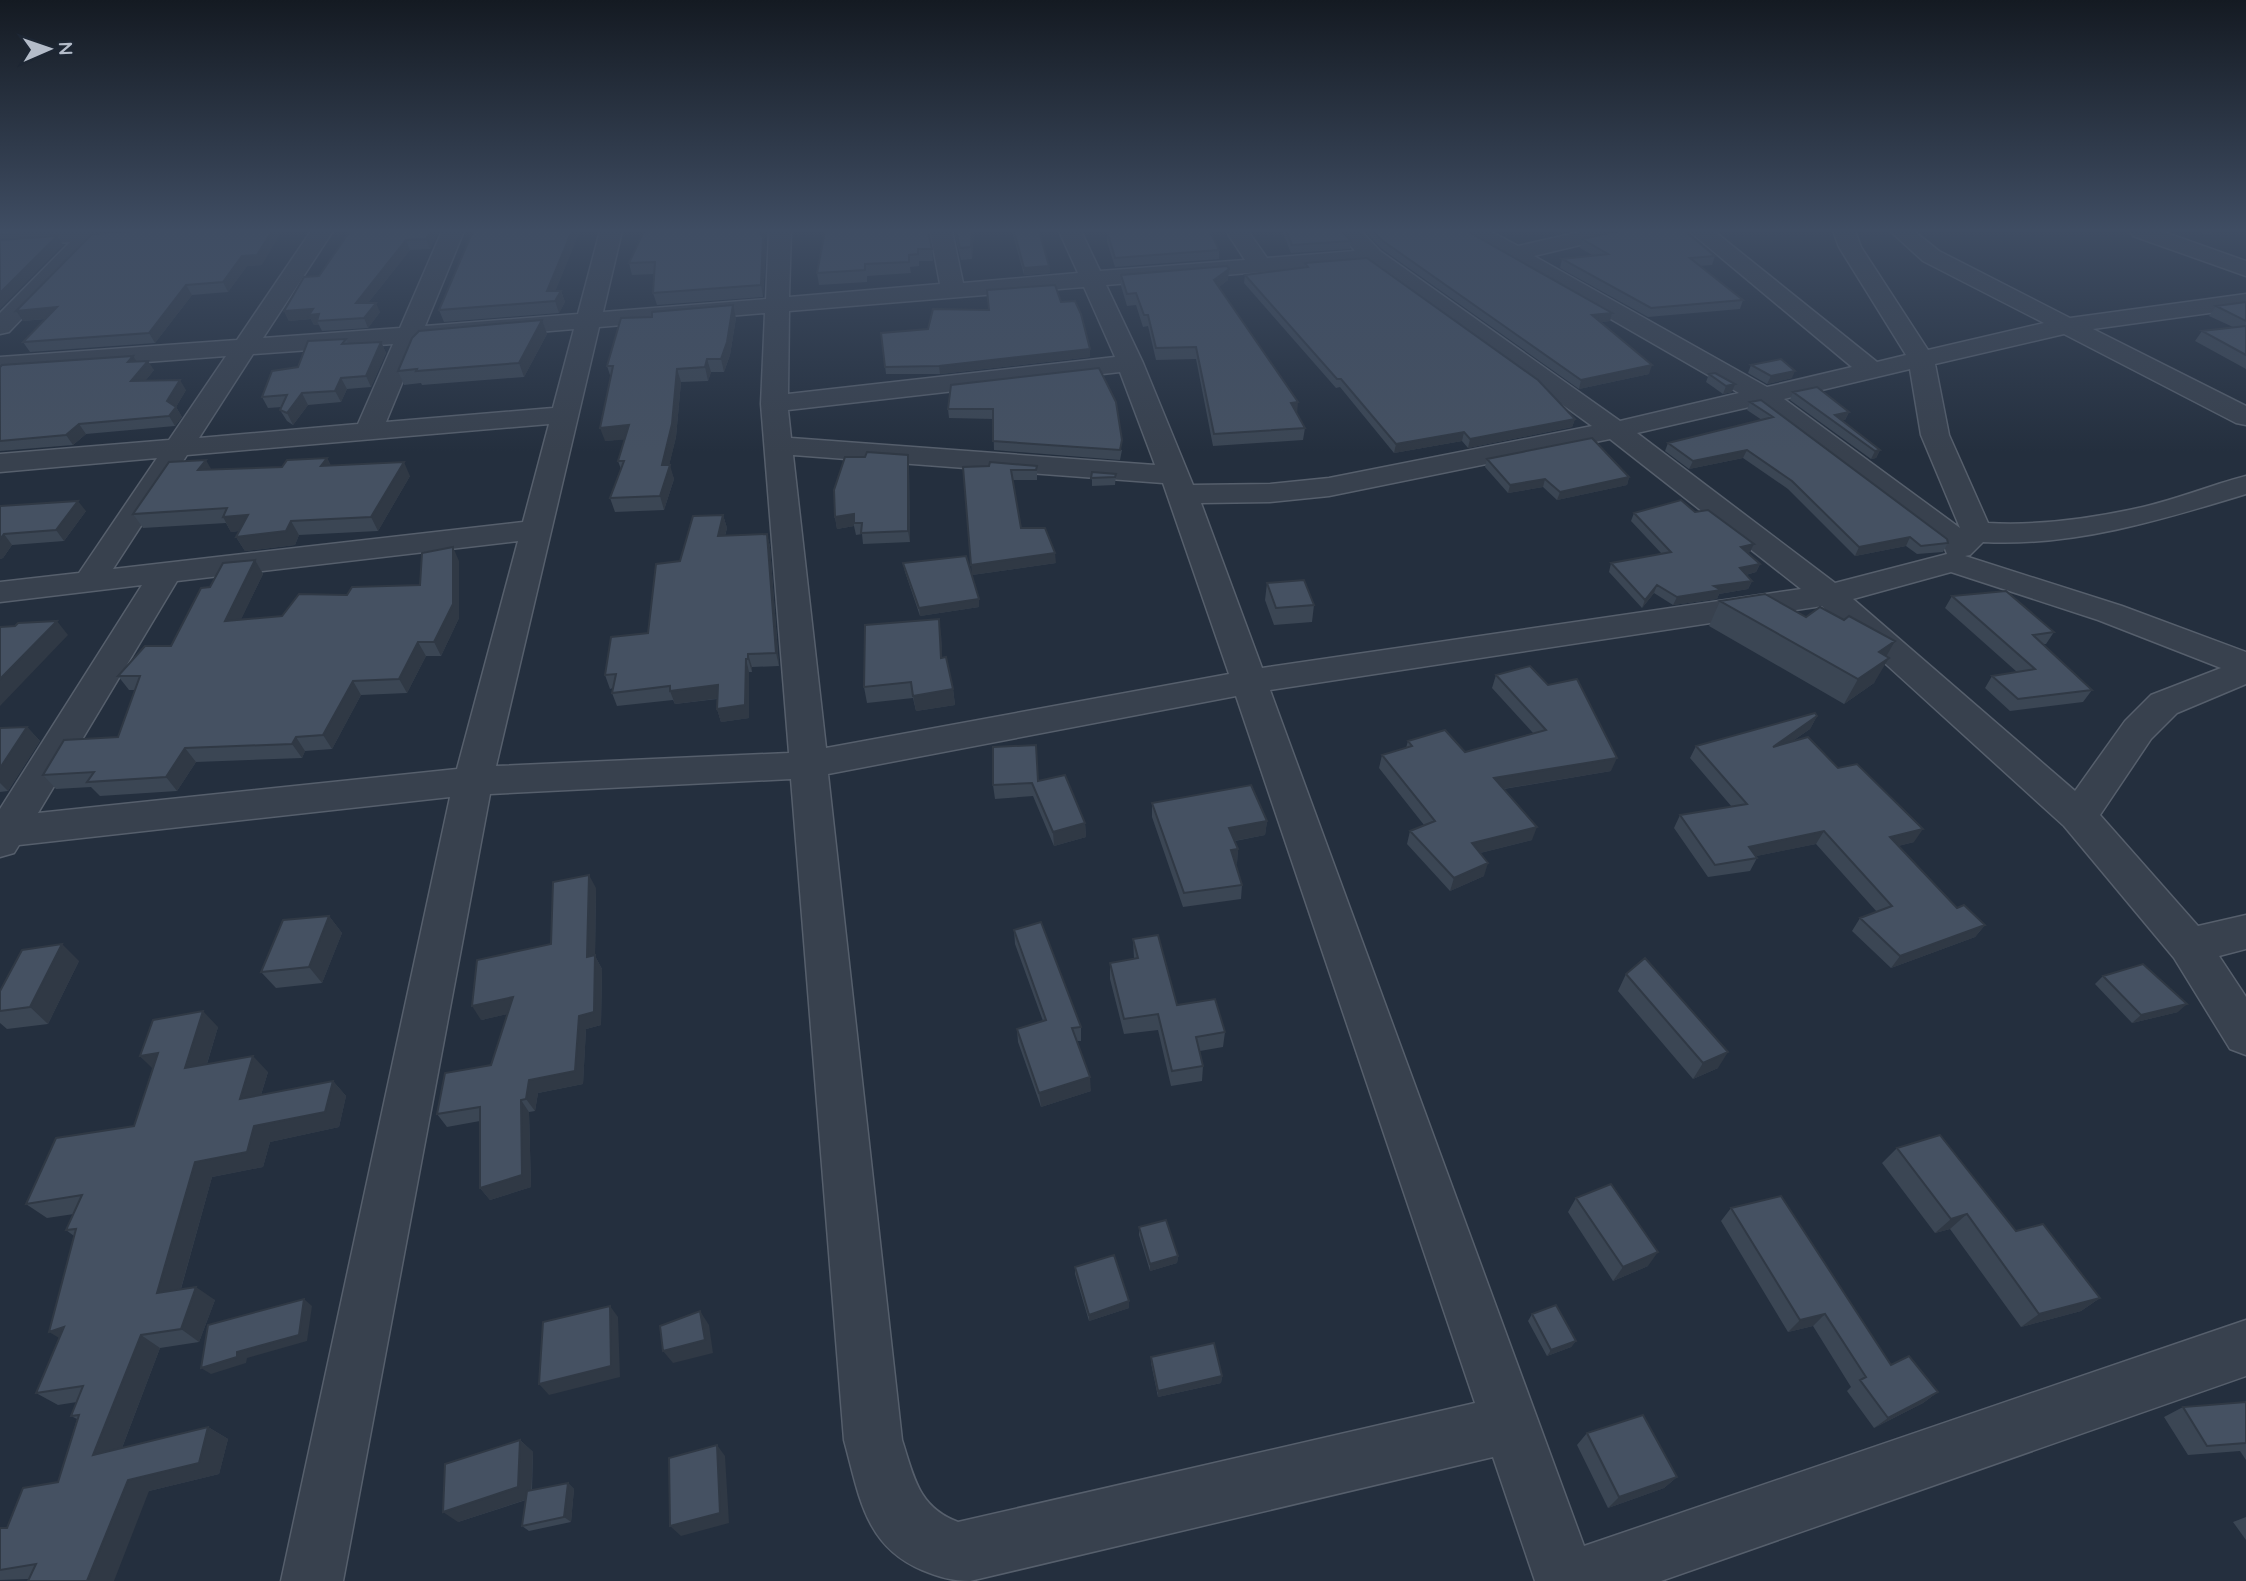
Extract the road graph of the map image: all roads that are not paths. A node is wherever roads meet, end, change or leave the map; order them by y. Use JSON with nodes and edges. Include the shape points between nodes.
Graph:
{"nodes":[{"id":1,"x":22,"y":305,"type":"edge"},
{"id":2,"x":273,"y":305,"type":"edge"},
{"id":3,"x":421,"y":305,"type":"edge"},
{"id":4,"x":593,"y":305,"type":"edge"},
{"id":5,"x":776,"y":305,"type":"junction"},
{"id":6,"x":779,"y":305,"type":"edge"},
{"id":7,"x":1102,"y":305,"type":"edge"},
{"id":8,"x":1440,"y":305,"type":"edge"},
{"id":9,"x":1603,"y":305,"type":"edge"},
{"id":10,"x":1791,"y":305,"type":"edge"},
{"id":11,"x":1887,"y":305,"type":"edge"},
{"id":12,"x":2029,"y":305,"type":"edge"},
{"id":13,"x":2218,"y":305,"type":"edge"},
{"id":14,"x":589,"y":319,"type":"junction"},
{"id":15,"x":2069,"y":325,"type":"junction"},
{"id":16,"x":0,"y":327,"type":"edge"},
{"id":17,"x":408,"y":335,"type":"junction"},
{"id":18,"x":245,"y":348,"type":"junction"},
{"id":19,"x":1921,"y":359,"type":"junction"},
{"id":20,"x":1130,"y":363,"type":"junction"},
{"id":21,"x":0,"y":365,"type":"edge"},
{"id":22,"x":1874,"y":372,"type":"junction"},
{"id":23,"x":1765,"y":397,"type":"junction"},
{"id":24,"x":774,"y":404,"type":"junction"},
{"id":25,"x":563,"y":415,"type":"junction"},
{"id":26,"x":2246,"y":418,"type":"edge"},
{"id":27,"x":1615,"y":430,"type":"junction"},
{"id":28,"x":368,"y":432,"type":"junction"},
{"id":29,"x":778,"y":445,"type":"junction"},
{"id":30,"x":176,"y":450,"type":"junction"},
{"id":31,"x":0,"y":463,"type":"edge"},
{"id":32,"x":1178,"y":484,"type":"junction"},
{"id":33,"x":2246,"y":485,"type":"edge"},
{"id":34,"x":535,"y":530,"type":"junction"},
{"id":35,"x":1963,"y":546,"type":"junction"},
{"id":36,"x":167,"y":571,"type":"junction"},
{"id":37,"x":90,"y":580,"type":"junction"},
{"id":38,"x":0,"y":592,"type":"edge"},
{"id":39,"x":1829,"y":596,"type":"junction"},
{"id":40,"x":2246,"y":665,"type":"edge"},
{"id":41,"x":2246,"y":671,"type":"edge"},
{"id":42,"x":1248,"y":682,"type":"junction"},
{"id":43,"x":808,"y":765,"type":"junction"},
{"id":44,"x":473,"y":781,"type":"junction"},
{"id":45,"x":2078,"y":816,"type":"junction"},
{"id":46,"x":2,"y":835,"type":"edge"},
{"id":47,"x":2246,"y":932,"type":"edge"},
{"id":48,"x":2189,"y":946,"type":"junction"},
{"id":49,"x":2246,"y":1035,"type":"edge"},
{"id":50,"x":2246,"y":1348,"type":"edge"},
{"id":51,"x":1511,"y":1424,"type":"junction"},
{"id":52,"x":312,"y":1581,"type":"edge"},
{"id":53,"x":1566,"y":1581,"type":"edge"},
{"id":54,"x":1572,"y":1581,"type":"edge"}],
"edges":[{"from":1,"to":16,"type":"street"},
{"from":2,"to":18,"type":"street"},
{"from":3,"to":17,"type":"street"},
{"from":4,"to":14,"type":"street"},
{"from":5,"to":6,"type":"street"},
{"from":5,"to":14,"type":"street"},
{"from":5,"to":24,"type":"street"},
{"from":7,"to":20,"type":"street"},
{"from":8,"to":27,"type":"street"},
{"from":9,"to":23,"type":"street"},
{"from":10,"to":22,"type":"street"},
{"from":11,"to":19,"type":"street"},
{"from":12,"to":15,"type":"street"},
{"from":13,"to":15,"type":"street"},
{"from":14,"to":17,"type":"street"},
{"from":14,"to":25,"type":"street"},
{"from":15,"to":19,"type":"street"},
{"from":15,"to":26,"type":"street"},
{"from":17,"to":18,"type":"street"},
{"from":17,"to":28,"type":"street"},
{"from":18,"to":21,"type":"street"},
{"from":18,"to":30,"type":"street"},
{"from":19,"to":22,"type":"street"},
{"from":19,"to":35,"type":"street"},
{"from":20,"to":24,"type":"street"},
{"from":20,"to":32,"type":"street"},
{"from":22,"to":23,"type":"street"},
{"from":23,"to":27,"type":"street"},
{"from":23,"to":35,"type":"street"},
{"from":24,"to":29,"type":"street"},
{"from":25,"to":28,"type":"street"},
{"from":25,"to":34,"type":"street"},
{"from":27,"to":32,"type":"street","via":[[1329,487],[1270,493]]},
{"from":27,"to":39,"type":"street"},
{"from":28,"to":30,"type":"street"},
{"from":29,"to":32,"type":"street"},
{"from":29,"to":43,"type":"street"},
{"from":30,"to":31,"type":"street"},
{"from":30,"to":37,"type":"street"},
{"from":32,"to":42,"type":"street"},
{"from":33,"to":35,"type":"street","via":[[2147,514]]},
{"from":34,"to":36,"type":"street"},
{"from":34,"to":44,"type":"street"},
{"from":35,"to":39,"type":"street"},
{"from":35,"to":40,"type":"street","via":[[2110,613]]},
{"from":36,"to":37,"type":"street"},
{"from":36,"to":46,"type":"street"},
{"from":37,"to":38,"type":"street"},
{"from":39,"to":42,"type":"street"},
{"from":39,"to":45,"type":"street"},
{"from":41,"to":45,"type":"street","via":[[2165,704],[2138,730]]},
{"from":42,"to":43,"type":"street"},
{"from":42,"to":51,"type":"street"},
{"from":43,"to":44,"type":"street"},
{"from":43,"to":51,"type":"street","via":[[873,1440],[894,1510],[922,1539],[958,1553]]},
{"from":44,"to":46,"type":"street"},
{"from":44,"to":52,"type":"street"},
{"from":45,"to":48,"type":"street"},
{"from":47,"to":48,"type":"street"},
{"from":48,"to":49,"type":"street"},
{"from":50,"to":54,"type":"street"},
{"from":51,"to":53,"type":"street"}]}
